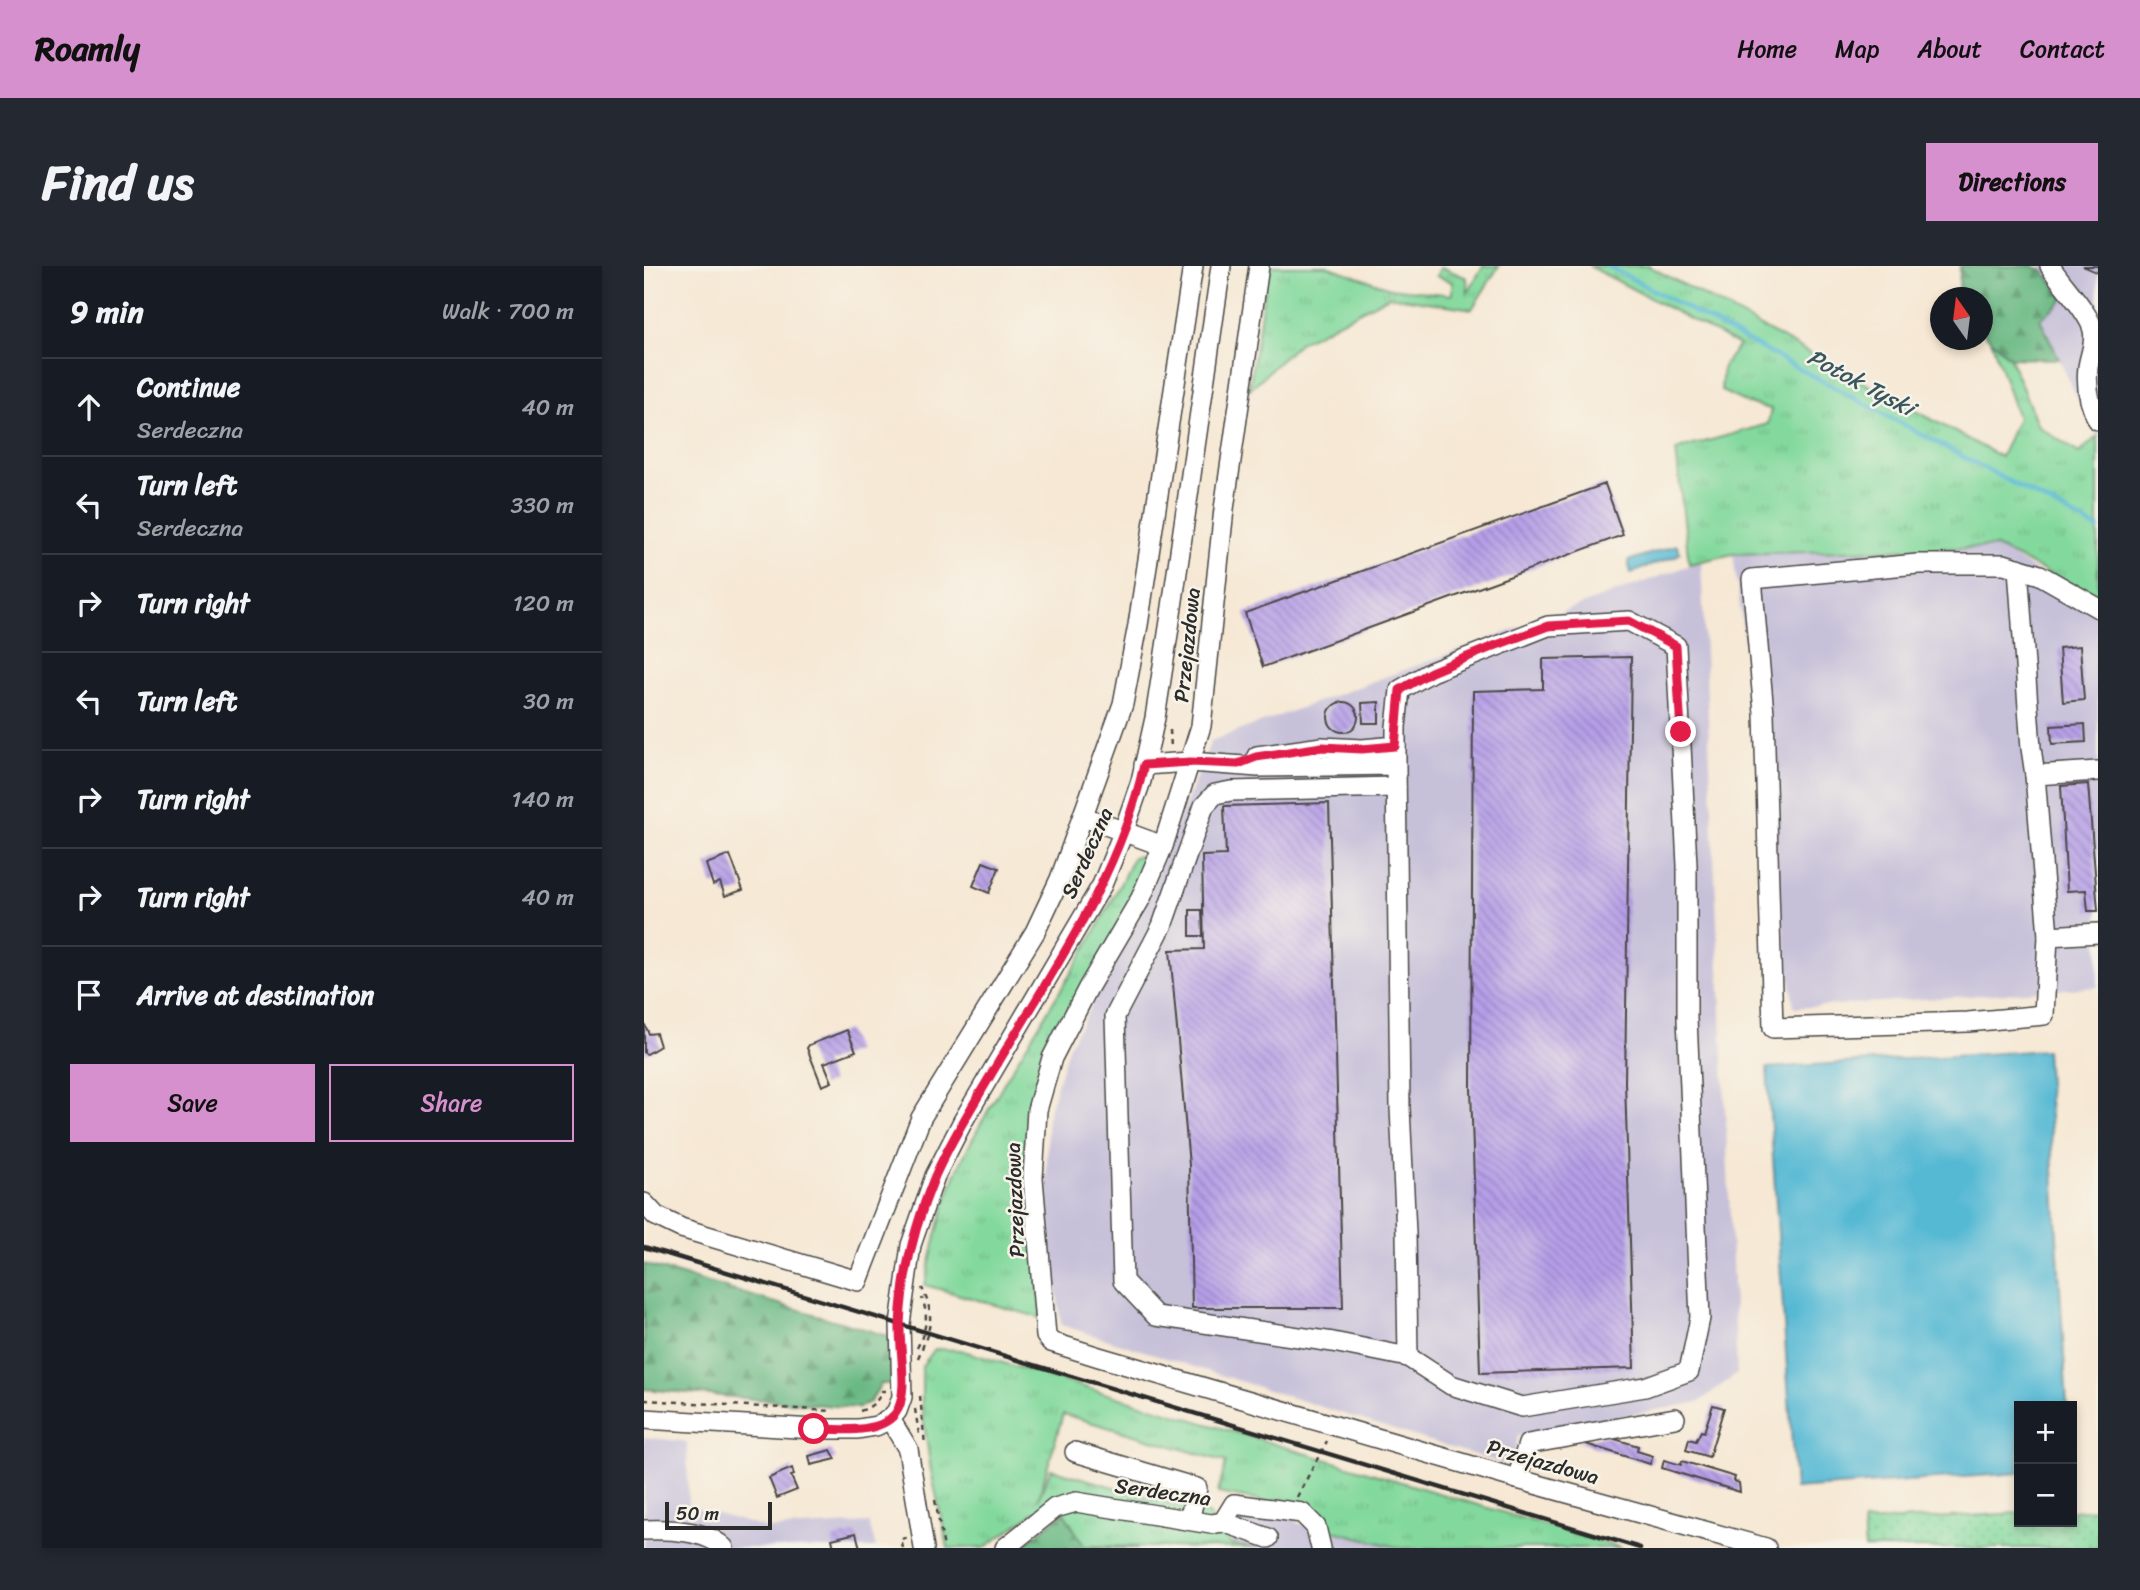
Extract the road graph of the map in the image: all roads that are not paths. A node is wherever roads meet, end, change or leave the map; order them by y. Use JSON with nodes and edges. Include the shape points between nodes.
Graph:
{"nodes":[{"id":1,"x":1193,"y":266,"type":"edge"},
{"id":2,"x":1221,"y":266,"type":"edge"},
{"id":3,"x":1259,"y":266,"type":"edge"},
{"id":4,"x":2050,"y":266,"type":"edge"},
{"id":5,"x":2098,"y":420,"type":"edge"},
{"id":6,"x":2018,"y":568,"type":"junction"},
{"id":7,"x":2098,"y":608,"type":"edge"},
{"id":8,"x":1396,"y":755,"type":"junction"},
{"id":9,"x":1190,"y":762,"type":"junction"},
{"id":10,"x":1144,"y":765,"type":"junction"},
{"id":11,"x":2098,"y":771,"type":"edge"},
{"id":12,"x":2035,"y":775,"type":"junction"},
{"id":13,"x":1396,"y":787,"type":"junction"},
{"id":14,"x":1084,"y":817,"type":"junction"},
{"id":15,"x":1124,"y":833,"type":"junction"},
{"id":16,"x":1163,"y":846,"type":"junction"},
{"id":17,"x":2098,"y":933,"type":"edge"},
{"id":18,"x":2048,"y":936,"type":"junction"},
{"id":19,"x":644,"y":1203,"type":"edge"},
{"id":20,"x":1408,"y":1357,"type":"junction"},
{"id":21,"x":1675,"y":1418,"type":"dead end"},
{"id":22,"x":644,"y":1419,"type":"edge"},
{"id":23,"x":890,"y":1419,"type":"junction"},
{"id":24,"x":1075,"y":1452,"type":"dead end"},
{"id":25,"x":1517,"y":1479,"type":"junction"},
{"id":26,"x":1189,"y":1520,"type":"junction"},
{"id":27,"x":1223,"y":1522,"type":"junction"},
{"id":28,"x":644,"y":1530,"type":"edge"},
{"id":29,"x":1268,"y":1538,"type":"dead end"},
{"id":30,"x":724,"y":1548,"type":"edge"},
{"id":31,"x":924,"y":1548,"type":"edge"},
{"id":32,"x":1005,"y":1548,"type":"edge"},
{"id":33,"x":1321,"y":1548,"type":"edge"},
{"id":34,"x":1766,"y":1548,"type":"edge"}],
"edges":[{"from":1,"to":14,"type":"street","via":[[1123,704]]},
{"from":2,"to":10,"type":"street","name":"Serdeczna","via":[[1170,621]]},
{"from":3,"to":9,"type":"street","name":"Przejazdowa","via":[[1224,509],[1201,726]]},
{"from":4,"to":5,"type":"street","via":[[2093,327],[2088,388]]},
{"from":6,"to":7,"type":"street","via":[[2040,575]]},
{"from":6,"to":12,"type":"street"},
{"from":6,"to":18,"type":"street","via":[[1918,564],[1752,579],[1764,713],[1773,1028],[1968,1023],[2044,1015]]},
{"from":8,"to":9,"type":"street","via":[[1258,767]]},
{"from":8,"to":13,"type":"street"},
{"from":8,"to":20,"type":"street","via":[[1400,690],[1431,672],[1537,630],[1629,621],[1676,646],[1700,1318],[1689,1371],[1645,1387],[1522,1407],[1451,1385]]},
{"from":9,"to":10,"type":"street"},
{"from":9,"to":16,"type":"street","name":"Przejazdowa"},
{"from":10,"to":15,"type":"street","name":"Serdeczna"},
{"from":11,"to":12,"type":"street"},
{"from":12,"to":18,"type":"street"},
{"from":13,"to":20,"type":"street"},
{"from":13,"to":20,"type":"street","via":[[1215,794],[1204,806],[1162,926],[1115,1016],[1124,1281],[1156,1316]]},
{"from":14,"to":15,"type":"street"},
{"from":14,"to":19,"type":"street","via":[[1035,932],[921,1118],[858,1281],[681,1228],[656,1216]]},
{"from":15,"to":16,"type":"street"},
{"from":15,"to":23,"type":"street","name":"Serdeczna","via":[[1102,885],[935,1176],[911,1245],[900,1324],[902,1391]]},
{"from":16,"to":25,"type":"street","name":"Przejazdowa","via":[[1141,898],[1052,1058],[1037,1110],[1033,1178],[1045,1336],[1051,1342]]},
{"from":17,"to":18,"type":"street"},
{"from":21,"to":25,"type":"street","via":[[1528,1444]]},
{"from":22,"to":23,"type":"street","via":[[814,1429],[858,1429]]},
{"from":23,"to":31,"type":"street","via":[[908,1449]]},
{"from":24,"to":26,"type":"street","via":[[1197,1488]]},
{"from":25,"to":34,"type":"street","name":"Przejazdowa"},
{"from":26,"to":27,"type":"street","name":"Serdeczna"},
{"from":26,"to":32,"type":"street","name":"Serdeczna","via":[[1076,1502],[1055,1508]]},
{"from":27,"to":29,"type":"street"},
{"from":27,"to":33,"type":"street","name":"Serdeczna","via":[[1234,1504],[1302,1513],[1314,1524]]},
{"from":28,"to":30,"type":"street","via":[[686,1531]]}]}
